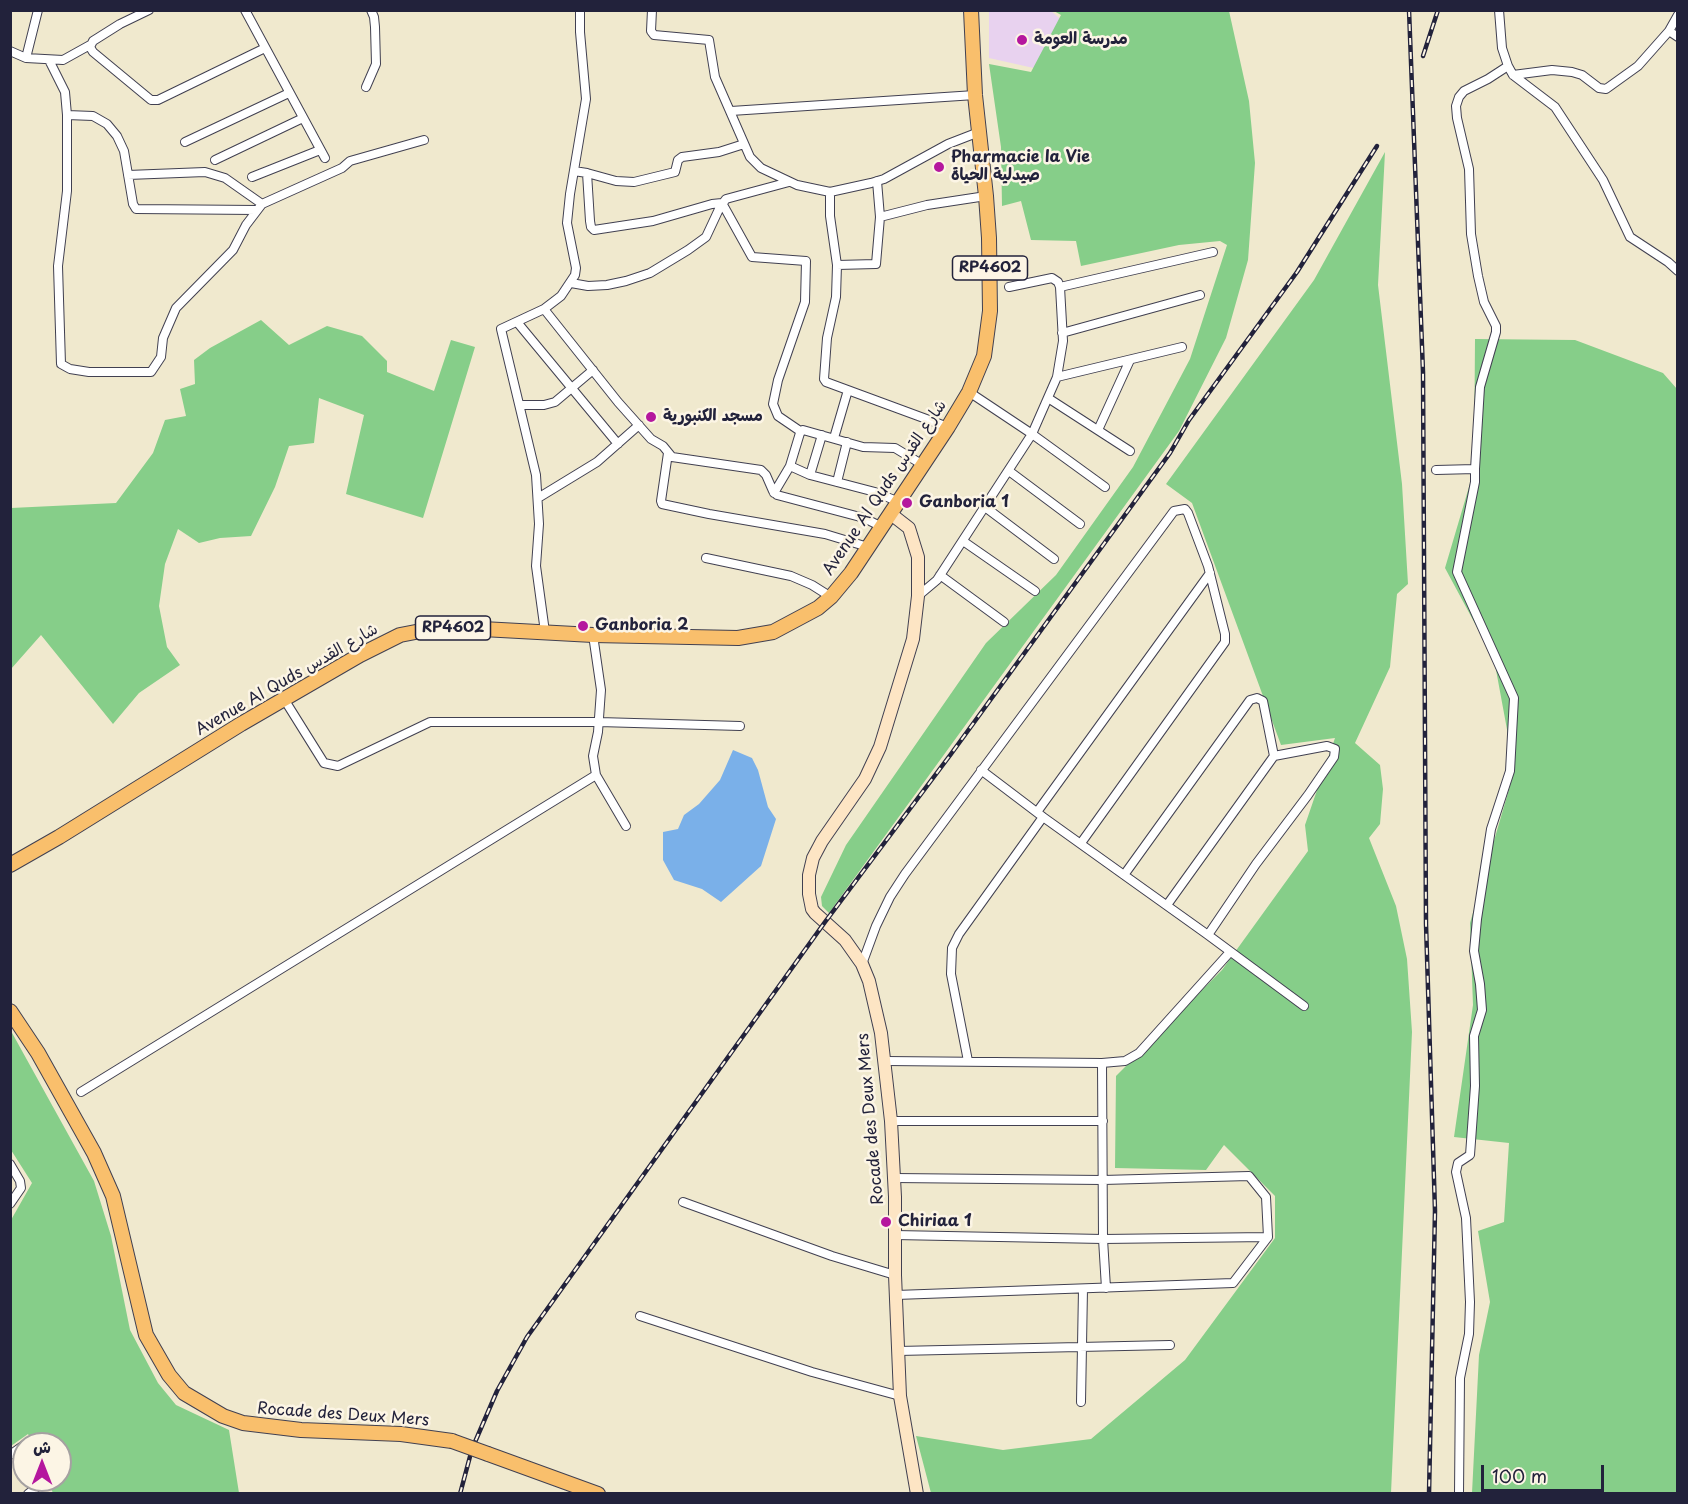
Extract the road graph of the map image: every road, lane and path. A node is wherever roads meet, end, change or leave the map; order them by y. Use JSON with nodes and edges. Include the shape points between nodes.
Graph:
{"nodes":[{"id":1,"x":38,"y":10,"type":"edge"},
{"id":2,"x":149,"y":10,"type":"edge"},
{"id":3,"x":245,"y":10,"type":"edge"},
{"id":4,"x":371,"y":10,"type":"edge"},
{"id":5,"x":580,"y":10,"type":"edge"},
{"id":6,"x":652,"y":10,"type":"edge"},
{"id":7,"x":971,"y":10,"type":"edge"},
{"id":8,"x":1499,"y":10,"type":"edge"},
{"id":9,"x":1677,"y":15,"type":"edge"},
{"id":10,"x":1669,"y":31,"type":"junction"},
{"id":11,"x":1677,"y":37,"type":"edge"},
{"id":12,"x":90,"y":45,"type":"junction"},
{"id":13,"x":265,"y":48,"type":"junction"},
{"id":14,"x":10,"y":51,"type":"edge"},
{"id":15,"x":26,"y":58,"type":"junction"},
{"id":16,"x":49,"y":60,"type":"junction"},
{"id":17,"x":1508,"y":66,"type":"junction"},
{"id":18,"x":1513,"y":75,"type":"junction"},
{"id":19,"x":366,"y":87,"type":"dead end"},
{"id":20,"x":289,"y":93,"type":"junction"},
{"id":21,"x":975,"y":95,"type":"junction"},
{"id":22,"x":731,"y":111,"type":"junction"},
{"id":23,"x":67,"y":115,"type":"junction"},
{"id":24,"x":303,"y":118,"type":"junction"},
{"id":25,"x":979,"y":132,"type":"junction"},
{"id":26,"x":424,"y":140,"type":"dead end"},
{"id":27,"x":185,"y":142,"type":"dead end"},
{"id":28,"x":744,"y":144,"type":"junction"},
{"id":29,"x":320,"y":150,"type":"junction"},
{"id":30,"x":325,"y":158,"type":"dead end"},
{"id":31,"x":215,"y":160,"type":"dead end"},
{"id":32,"x":574,"y":171,"type":"junction"},
{"id":33,"x":587,"y":173,"type":"junction"},
{"id":34,"x":128,"y":175,"type":"junction"},
{"id":35,"x":252,"y":177,"type":"dead end"},
{"id":36,"x":789,"y":182,"type":"junction"},
{"id":37,"x":877,"y":182,"type":"junction"},
{"id":38,"x":830,"y":192,"type":"junction"},
{"id":39,"x":986,"y":196,"type":"junction"},
{"id":40,"x":722,"y":203,"type":"junction"},
{"id":41,"x":259,"y":207,"type":"junction"},
{"id":42,"x":880,"y":217,"type":"junction"},
{"id":43,"x":1213,"y":252,"type":"dead end"},
{"id":44,"x":837,"y":265,"type":"junction"},
{"id":45,"x":1677,"y":271,"type":"edge"},
{"id":46,"x":571,"y":283,"type":"junction"},
{"id":47,"x":1009,"y":287,"type":"dead end"},
{"id":48,"x":1060,"y":287,"type":"junction"},
{"id":49,"x":1200,"y":295,"type":"dead end"},
{"id":50,"x":544,"y":309,"type":"junction"},
{"id":51,"x":517,"y":322,"type":"junction"},
{"id":52,"x":1062,"y":333,"type":"junction"},
{"id":53,"x":1182,"y":347,"type":"dead end"},
{"id":54,"x":1130,"y":360,"type":"junction"},
{"id":55,"x":593,"y":369,"type":"junction"},
{"id":56,"x":1057,"y":377,"type":"junction"},
{"id":57,"x":571,"y":388,"type":"junction"},
{"id":58,"x":848,"y":390,"type":"junction"},
{"id":59,"x":969,"y":392,"type":"junction"},
{"id":60,"x":1048,"y":398,"type":"junction"},
{"id":61,"x":520,"y":405,"type":"junction"},
{"id":62,"x":639,"y":425,"type":"junction"},
{"id":63,"x":948,"y":427,"type":"junction"},
{"id":64,"x":1098,"y":430,"type":"junction"},
{"id":65,"x":800,"y":431,"type":"junction"},
{"id":66,"x":1032,"y":434,"type":"junction"},
{"id":67,"x":822,"y":435,"type":"junction"},
{"id":68,"x":834,"y":438,"type":"junction"},
{"id":69,"x":847,"y":442,"type":"junction"},
{"id":70,"x":618,"y":444,"type":"junction"},
{"id":71,"x":1130,"y":451,"type":"dead end"},
{"id":72,"x":668,"y":453,"type":"junction"},
{"id":73,"x":923,"y":465,"type":"junction"},
{"id":74,"x":790,"y":466,"type":"junction"},
{"id":75,"x":1475,"y":469,"type":"junction"},
{"id":76,"x":1436,"y":470,"type":"dead end"},
{"id":77,"x":1010,"y":471,"type":"junction"},
{"id":78,"x":810,"y":475,"type":"junction"},
{"id":79,"x":837,"y":482,"type":"junction"},
{"id":80,"x":1105,"y":487,"type":"dead end"},
{"id":81,"x":774,"y":493,"type":"junction"},
{"id":82,"x":538,"y":498,"type":"junction"},
{"id":83,"x":985,"y":507,"type":"junction"},
{"id":84,"x":895,"y":508,"type":"junction"},
{"id":85,"x":1080,"y":524,"type":"dead end"},
{"id":86,"x":882,"y":527,"type":"junction"},
{"id":87,"x":963,"y":541,"type":"junction"},
{"id":88,"x":868,"y":547,"type":"junction"},
{"id":89,"x":706,"y":558,"type":"dead end"},
{"id":90,"x":1054,"y":558,"type":"dead end"},
{"id":91,"x":1210,"y":573,"type":"junction"},
{"id":92,"x":940,"y":575,"type":"junction"},
{"id":93,"x":1035,"y":591,"type":"dead end"},
{"id":94,"x":918,"y":596,"type":"junction"},
{"id":95,"x":831,"y":597,"type":"junction"},
{"id":96,"x":1004,"y":622,"type":"dead end"},
{"id":97,"x":545,"y":632,"type":"junction"},
{"id":98,"x":593,"y":635,"type":"junction"},
{"id":99,"x":284,"y":699,"type":"junction"},
{"id":100,"x":599,"y":722,"type":"junction"},
{"id":101,"x":740,"y":726,"type":"dead end"},
{"id":102,"x":1274,"y":756,"type":"junction"},
{"id":103,"x":981,"y":770,"type":"junction"},
{"id":104,"x":596,"y":775,"type":"junction"},
{"id":105,"x":1040,"y":814,"type":"junction"},
{"id":106,"x":626,"y":826,"type":"dead end"},
{"id":107,"x":1081,"y":843,"type":"junction"},
{"id":108,"x":10,"y":865,"type":"edge"},
{"id":109,"x":1124,"y":876,"type":"junction"},
{"id":110,"x":1167,"y":905,"type":"junction"},
{"id":111,"x":1208,"y":935,"type":"junction"},
{"id":112,"x":1230,"y":952,"type":"junction"},
{"id":113,"x":862,"y":964,"type":"junction"},
{"id":114,"x":1304,"y":1006,"type":"dead end"},
{"id":115,"x":10,"y":1011,"type":"edge"},
{"id":116,"x":968,"y":1060,"type":"junction"},
{"id":117,"x":886,"y":1061,"type":"junction"},
{"id":118,"x":1102,"y":1063,"type":"junction"},
{"id":119,"x":81,"y":1092,"type":"dead end"},
{"id":120,"x":891,"y":1121,"type":"junction"},
{"id":121,"x":1103,"y":1121,"type":"junction"},
{"id":122,"x":10,"y":1164,"type":"edge"},
{"id":123,"x":894,"y":1178,"type":"junction"},
{"id":124,"x":1102,"y":1180,"type":"junction"},
{"id":125,"x":683,"y":1202,"type":"dead end"},
{"id":126,"x":10,"y":1204,"type":"edge"},
{"id":127,"x":895,"y":1235,"type":"junction"},
{"id":128,"x":1268,"y":1237,"type":"junction"},
{"id":129,"x":1103,"y":1239,"type":"junction"},
{"id":130,"x":895,"y":1275,"type":"junction"},
{"id":131,"x":1083,"y":1288,"type":"junction"},
{"id":132,"x":1106,"y":1288,"type":"junction"},
{"id":133,"x":896,"y":1295,"type":"junction"},
{"id":134,"x":640,"y":1316,"type":"dead end"},
{"id":135,"x":1170,"y":1345,"type":"dead end"},
{"id":136,"x":1083,"y":1347,"type":"junction"},
{"id":137,"x":898,"y":1351,"type":"junction"},
{"id":138,"x":900,"y":1396,"type":"junction"},
{"id":139,"x":1081,"y":1402,"type":"dead end"},
{"id":140,"x":917,"y":1492,"type":"edge"},
{"id":141,"x":598,"y":1494,"type":"edge"},
{"id":142,"x":1459,"y":1494,"type":"edge"}],
"edges":[{"from":1,"to":15,"type":"street"},
{"from":2,"to":12,"type":"street"},
{"from":3,"to":13,"type":"street"},
{"from":4,"to":19,"type":"street","via":[[376,64]]},
{"from":5,"to":32,"type":"street","via":[[586,99]]},
{"from":6,"to":22,"type":"street","via":[[654,35],[709,40],[715,77]]},
{"from":7,"to":21,"type":"main road","name":"Avenue Al Quds شارع القدس","number":"RP4602"},
{"from":8,"to":17,"type":"street","via":[[1500,38]]},
{"from":9,"to":10,"type":"street"},
{"from":10,"to":11,"type":"street"},
{"from":10,"to":18,"type":"street","via":[[1638,66],[1606,89],[1572,72],[1552,70]]},
{"from":12,"to":13,"type":"street","via":[[91,51],[144,97],[155,101]]},
{"from":12,"to":16,"type":"street","via":[[63,60]]},
{"from":13,"to":20,"type":"street"},
{"from":14,"to":15,"type":"street"},
{"from":15,"to":16,"type":"street"},
{"from":16,"to":23,"type":"street","via":[[65,92]]},
{"from":17,"to":18,"type":"street"},
{"from":17,"to":75,"type":"street","via":[[1464,92],[1456,106],[1469,169],[1471,234],[1478,276],[1484,302],[1496,326],[1480,387]]},
{"from":18,"to":45,"type":"street","via":[[1555,107],[1603,180],[1630,237]]},
{"from":20,"to":24,"type":"street"},
{"from":20,"to":27,"type":"street"},
{"from":21,"to":22,"type":"street"},
{"from":21,"to":25,"type":"main road","name":"Avenue Al Quds شارع القدس","number":"RP4602"},
{"from":22,"to":28,"type":"street"},
{"from":23,"to":34,"type":"street","via":[[93,116],[107,123],[124,152]]},
{"from":23,"to":41,"type":"street","via":[[67,191],[58,266],[61,364],[70,369],[152,372],[161,357],[163,338],[176,308],[233,250]]},
{"from":24,"to":29,"type":"street"},
{"from":24,"to":31,"type":"street"},
{"from":25,"to":37,"type":"street","via":[[935,150]]},
{"from":25,"to":39,"type":"main road","name":"Avenue Al Quds شارع القدس","number":"RP4602"},
{"from":26,"to":41,"type":"street","via":[[350,161]]},
{"from":28,"to":33,"type":"street","via":[[682,157],[675,172],[638,182]]},
{"from":28,"to":36,"type":"street","via":[[754,163]]},
{"from":29,"to":30,"type":"street"},
{"from":29,"to":35,"type":"street"},
{"from":32,"to":33,"type":"street"},
{"from":32,"to":46,"type":"street","via":[[567,223],[576,268]]},
{"from":33,"to":40,"type":"street","via":[[594,230],[653,222]]},
{"from":34,"to":41,"type":"street","via":[[205,172],[225,178]]},
{"from":34,"to":41,"type":"street","via":[[133,204],[140,211]]},
{"from":36,"to":38,"type":"street"},
{"from":36,"to":40,"type":"street","via":[[733,196]]},
{"from":37,"to":38,"type":"street"},
{"from":37,"to":42,"type":"street"},
{"from":38,"to":44,"type":"street"},
{"from":39,"to":42,"type":"street"},
{"from":39,"to":59,"type":"main road","name":"Avenue Al Quds شارع القدس","number":"RP4602","via":[[990,311],[984,356]]},
{"from":40,"to":46,"type":"street","via":[[710,232],[700,242],[650,273],[607,285]]},
{"from":40,"to":65,"type":"street","via":[[752,257],[807,263],[805,302],[773,404],[778,416]]},
{"from":42,"to":44,"type":"street","via":[[876,264]]},
{"from":43,"to":48,"type":"street"},
{"from":44,"to":58,"type":"street","via":[[824,378]]},
{"from":46,"to":50,"type":"street"},
{"from":47,"to":48,"type":"street","via":[[1052,278]]},
{"from":48,"to":52,"type":"street"},
{"from":49,"to":52,"type":"street"},
{"from":50,"to":51,"type":"street"},
{"from":50,"to":55,"type":"street"},
{"from":51,"to":57,"type":"street"},
{"from":51,"to":61,"type":"street","via":[[501,330]]},
{"from":52,"to":56,"type":"street"},
{"from":53,"to":54,"type":"street"},
{"from":54,"to":56,"type":"street"},
{"from":54,"to":64,"type":"street"},
{"from":55,"to":57,"type":"street"},
{"from":55,"to":62,"type":"street"},
{"from":56,"to":60,"type":"street"},
{"from":57,"to":61,"type":"street","via":[[555,402]]},
{"from":57,"to":70,"type":"street"},
{"from":58,"to":63,"type":"street"},
{"from":58,"to":68,"type":"street"},
{"from":59,"to":63,"type":"main road","name":"Avenue Al Quds شارع القدس","number":"RP4602"},
{"from":59,"to":66,"type":"street"},
{"from":60,"to":64,"type":"street"},
{"from":60,"to":66,"type":"street"},
{"from":61,"to":82,"type":"street"},
{"from":62,"to":70,"type":"street"},
{"from":62,"to":72,"type":"street"},
{"from":63,"to":73,"type":"main road","name":"Avenue Al Quds شارع القدس","number":"RP4602"},
{"from":64,"to":71,"type":"street"},
{"from":65,"to":67,"type":"street"},
{"from":65,"to":74,"type":"street"},
{"from":66,"to":77,"type":"street"},
{"from":66,"to":80,"type":"street"},
{"from":67,"to":68,"type":"street"},
{"from":67,"to":78,"type":"street"},
{"from":68,"to":69,"type":"street"},
{"from":69,"to":73,"type":"street","via":[[895,448]]},
{"from":69,"to":79,"type":"street"},
{"from":70,"to":82,"type":"street","via":[[588,468]]},
{"from":72,"to":81,"type":"street","via":[[676,458],[761,470]]},
{"from":72,"to":88,"type":"street","via":[[662,504],[825,534]]},
{"from":73,"to":84,"type":"main road","name":"Avenue Al Quds شارع القدس","number":"RP4602"},
{"from":74,"to":78,"type":"street"},
{"from":74,"to":81,"type":"street"},
{"from":75,"to":76,"type":"street"},
{"from":75,"to":142,"type":"street","via":[[1457,572],[1514,698],[1510,771],[1491,829],[1476,930],[1474,951],[1482,1010],[1474,1036],[1470,1155],[1458,1163],[1456,1172],[1466,1218],[1470,1302],[1460,1378]]},
{"from":77,"to":83,"type":"street"},
{"from":77,"to":85,"type":"street"},
{"from":78,"to":79,"type":"street"},
{"from":79,"to":84,"type":"street","via":[[875,492]]},
{"from":81,"to":86,"type":"street","via":[[864,518]]},
{"from":82,"to":97,"type":"street","via":[[536,566]]},
{"from":83,"to":87,"type":"street"},
{"from":83,"to":90,"type":"street"},
{"from":84,"to":86,"type":"main road","name":"Avenue Al Quds شارع القدس","number":"RP4602"},
{"from":84,"to":94,"type":"main road","name":"Rocade des Deux Mers","via":[[912,534],[919,568]]},
{"from":86,"to":88,"type":"main road","name":"Avenue Al Quds شارع القدس","number":"RP4602"},
{"from":87,"to":92,"type":"street"},
{"from":87,"to":93,"type":"street"},
{"from":88,"to":95,"type":"main road","name":"Avenue Al Quds شارع القدس","number":"RP4602"},
{"from":89,"to":95,"type":"street","via":[[791,576]]},
{"from":91,"to":103,"type":"street","via":[[1188,513],[1185,509],[1174,511]]},
{"from":91,"to":105,"type":"street"},
{"from":91,"to":107,"type":"street","via":[[1225,642]]},
{"from":92,"to":94,"type":"street"},
{"from":92,"to":96,"type":"street"},
{"from":94,"to":113,"type":"main road","name":"Rocade des Deux Mers","via":[[908,658],[880,747],[865,779],[822,841],[809,874],[812,909],[845,940]]},
{"from":95,"to":98,"type":"main road","name":"Avenue Al Quds شارع القدس","number":"RP4602","via":[[773,632],[750,636]]},
{"from":97,"to":98,"type":"main road","name":"Avenue Al Quds شارع القدس","number":"RP4602"},
{"from":97,"to":99,"type":"main road","name":"Avenue Al Quds شارع القدس","number":"RP4602","via":[[464,628],[400,635]]},
{"from":98,"to":100,"type":"street","via":[[602,690]]},
{"from":99,"to":100,"type":"street","via":[[324,763],[338,766],[430,722]]},
{"from":99,"to":108,"type":"main road","name":"Avenue Al Quds شارع القدس","number":"RP4602"},
{"from":100,"to":101,"type":"street"},
{"from":100,"to":104,"type":"street","via":[[593,756]]},
{"from":102,"to":109,"type":"street","via":[[1263,701],[1250,700]]},
{"from":102,"to":110,"type":"street"},
{"from":102,"to":111,"type":"street","via":[[1327,746],[1335,752]]},
{"from":103,"to":105,"type":"street"},
{"from":103,"to":113,"type":"street","via":[[890,897]]},
{"from":104,"to":106,"type":"street"},
{"from":104,"to":119,"type":"street"},
{"from":105,"to":107,"type":"street"},
{"from":105,"to":116,"type":"street","via":[[952,948],[951,974]]},
{"from":107,"to":109,"type":"street"},
{"from":109,"to":110,"type":"street"},
{"from":110,"to":111,"type":"street"},
{"from":111,"to":112,"type":"street"},
{"from":112,"to":114,"type":"street"},
{"from":112,"to":118,"type":"street","via":[[1139,1053],[1125,1061]]},
{"from":113,"to":117,"type":"main road","name":"Rocade des Deux Mers"},
{"from":115,"to":141,"type":"main road","name":"Rocade des Deux Mers","bridge":true,"via":[[94,1153],[113,1196],[146,1335],[169,1376],[184,1393],[243,1423],[452,1441]]},
{"from":116,"to":117,"type":"street"},
{"from":116,"to":118,"type":"street"},
{"from":117,"to":120,"type":"main road","name":"Rocade des Deux Mers"},
{"from":118,"to":121,"type":"street"},
{"from":120,"to":121,"type":"street"},
{"from":120,"to":123,"type":"main road","name":"Rocade des Deux Mers"},
{"from":121,"to":124,"type":"street"},
{"from":122,"to":126,"type":"street","via":[[21,1188]]},
{"from":123,"to":124,"type":"street"},
{"from":123,"to":127,"type":"main road","name":"Rocade des Deux Mers"},
{"from":124,"to":128,"type":"street","via":[[1249,1176],[1266,1197]]},
{"from":124,"to":129,"type":"street"},
{"from":125,"to":130,"type":"street"},
{"from":127,"to":129,"type":"street"},
{"from":127,"to":130,"type":"main road","name":"Rocade des Deux Mers"},
{"from":128,"to":129,"type":"street"},
{"from":128,"to":132,"type":"street","via":[[1233,1283]]},
{"from":129,"to":132,"type":"street"},
{"from":130,"to":133,"type":"main road","name":"Rocade des Deux Mers"},
{"from":131,"to":132,"type":"street"},
{"from":131,"to":133,"type":"street"},
{"from":131,"to":136,"type":"street"},
{"from":133,"to":137,"type":"main road","name":"Rocade des Deux Mers"},
{"from":134,"to":138,"type":"street"},
{"from":135,"to":136,"type":"street"},
{"from":136,"to":137,"type":"street"},
{"from":136,"to":139,"type":"street"},
{"from":137,"to":138,"type":"main road","name":"Rocade des Deux Mers"},
{"from":138,"to":140,"type":"main road","name":"Rocade des Deux Mers"}]}
